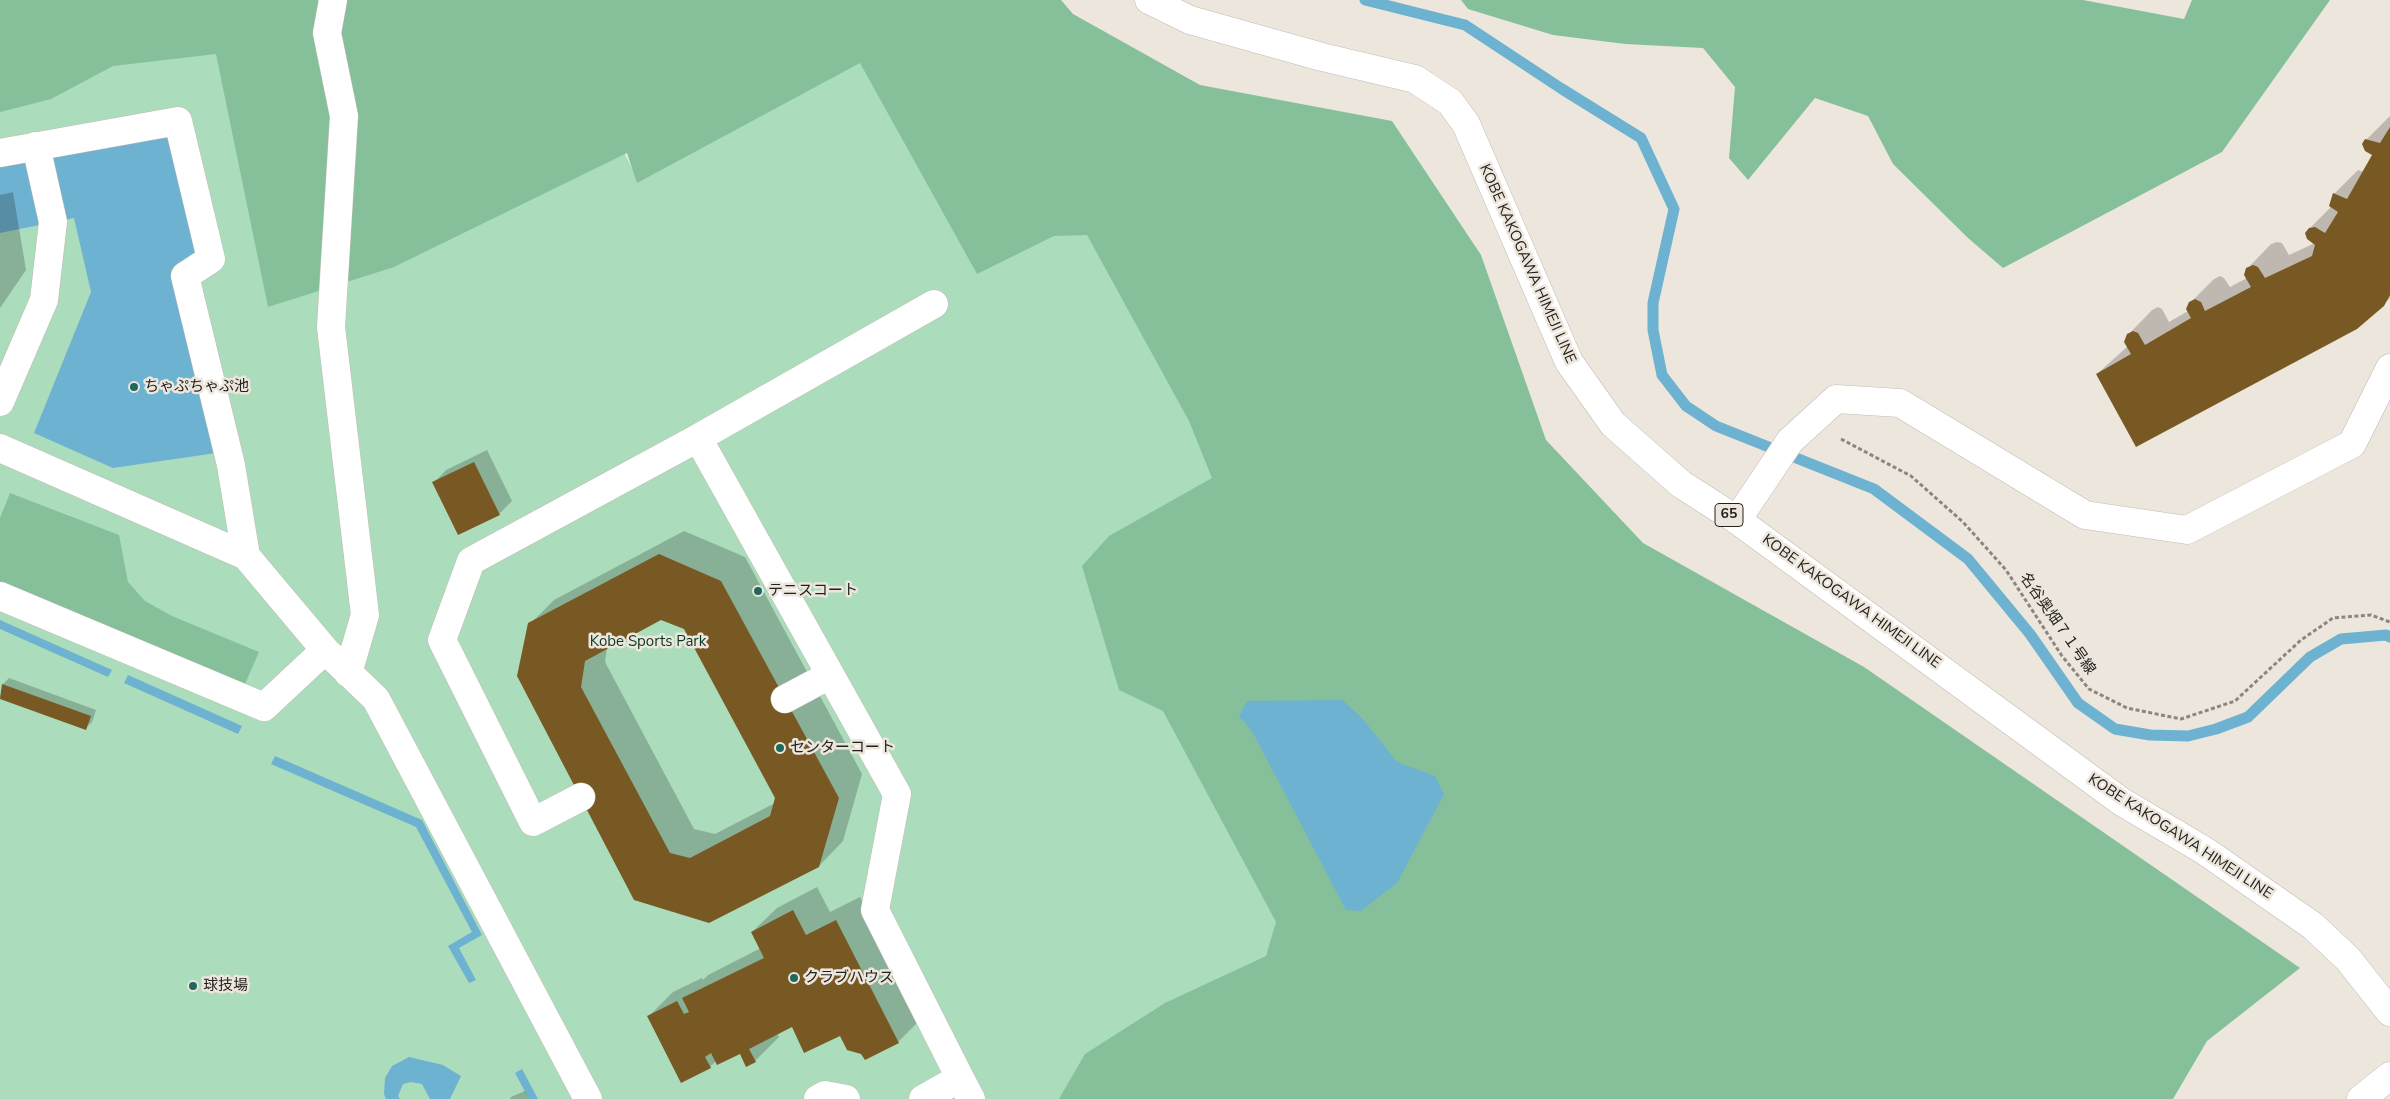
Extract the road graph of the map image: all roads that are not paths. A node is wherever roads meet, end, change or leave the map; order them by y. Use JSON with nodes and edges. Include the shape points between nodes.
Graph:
{"nodes":[{"id":1,"x":332,"y":0,"type":"edge"},
{"id":2,"x":1149,"y":0,"type":"edge"},
{"id":3,"x":38,"y":152,"type":"junction"},
{"id":4,"x":0,"y":153,"type":"edge"},
{"id":5,"x":934,"y":304,"type":"dead end"},
{"id":6,"x":2390,"y":368,"type":"edge"},
{"id":7,"x":0,"y":402,"type":"edge"},
{"id":8,"x":698,"y":438,"type":"junction"},
{"id":9,"x":0,"y":448,"type":"edge"},
{"id":10,"x":1744,"y":509,"type":"junction"},
{"id":11,"x":246,"y":556,"type":"junction"},
{"id":12,"x":0,"y":596,"type":"edge"},
{"id":13,"x":325,"y":650,"type":"junction"},
{"id":14,"x":348,"y":673,"type":"junction"},
{"id":15,"x":830,"y":675,"type":"junction"},
{"id":16,"x":785,"y":699,"type":"dead end"},
{"id":17,"x":581,"y":797,"type":"dead end"},
{"id":18,"x":2390,"y":1012,"type":"edge"},
{"id":19,"x":2390,"y":1076,"type":"edge"},
{"id":20,"x":965,"y":1089,"type":"edge"},
{"id":21,"x":588,"y":1099,"type":"edge"},
{"id":22,"x":818,"y":1099,"type":"edge"},
{"id":23,"x":846,"y":1099,"type":"edge"},
{"id":24,"x":923,"y":1099,"type":"edge"},
{"id":25,"x":2361,"y":1099,"type":"edge"}],
"edges":[{"from":1,"to":14,"type":"street","via":[[327,33],[344,116],[331,327],[365,615]]},
{"from":2,"to":10,"type":"street","name":"KOBE KAKOGAWA HIMEJI LINE","number":"65","via":[[1190,20],[1414,79],[1450,102],[1466,124],[1569,362],[1613,424],[1682,484]]},
{"from":3,"to":4,"type":"street"},
{"from":3,"to":7,"type":"street","via":[[52,222],[44,300]]},
{"from":3,"to":11,"type":"street","via":[[178,121],[212,259],[185,276],[231,464]]},
{"from":5,"to":8,"type":"street"},
{"from":6,"to":10,"type":"street","via":[[2352,444],[2187,530],[2085,515],[1900,402],[1836,399],[1799,433]]},
{"from":8,"to":15,"type":"street"},
{"from":8,"to":17,"type":"street","via":[[471,561],[442,640],[533,822]]},
{"from":9,"to":11,"type":"street"},
{"from":10,"to":18,"type":"street","name":"KOBE KAKOGAWA HIMEJI LINE","number":"65","via":[[2122,802],[2205,851],[2313,926],[2348,959]]},
{"from":11,"to":13,"type":"street"},
{"from":12,"to":13,"type":"street","via":[[264,707]]},
{"from":13,"to":14,"type":"street"},
{"from":14,"to":21,"type":"street","via":[[376,699]]},
{"from":15,"to":16,"type":"street"},
{"from":15,"to":20,"type":"street","via":[[896,794],[875,910]]},
{"from":19,"to":25,"type":"street"},
{"from":20,"to":24,"type":"street"},
{"from":22,"to":23,"type":"street","via":[[825,1095]]}]}
